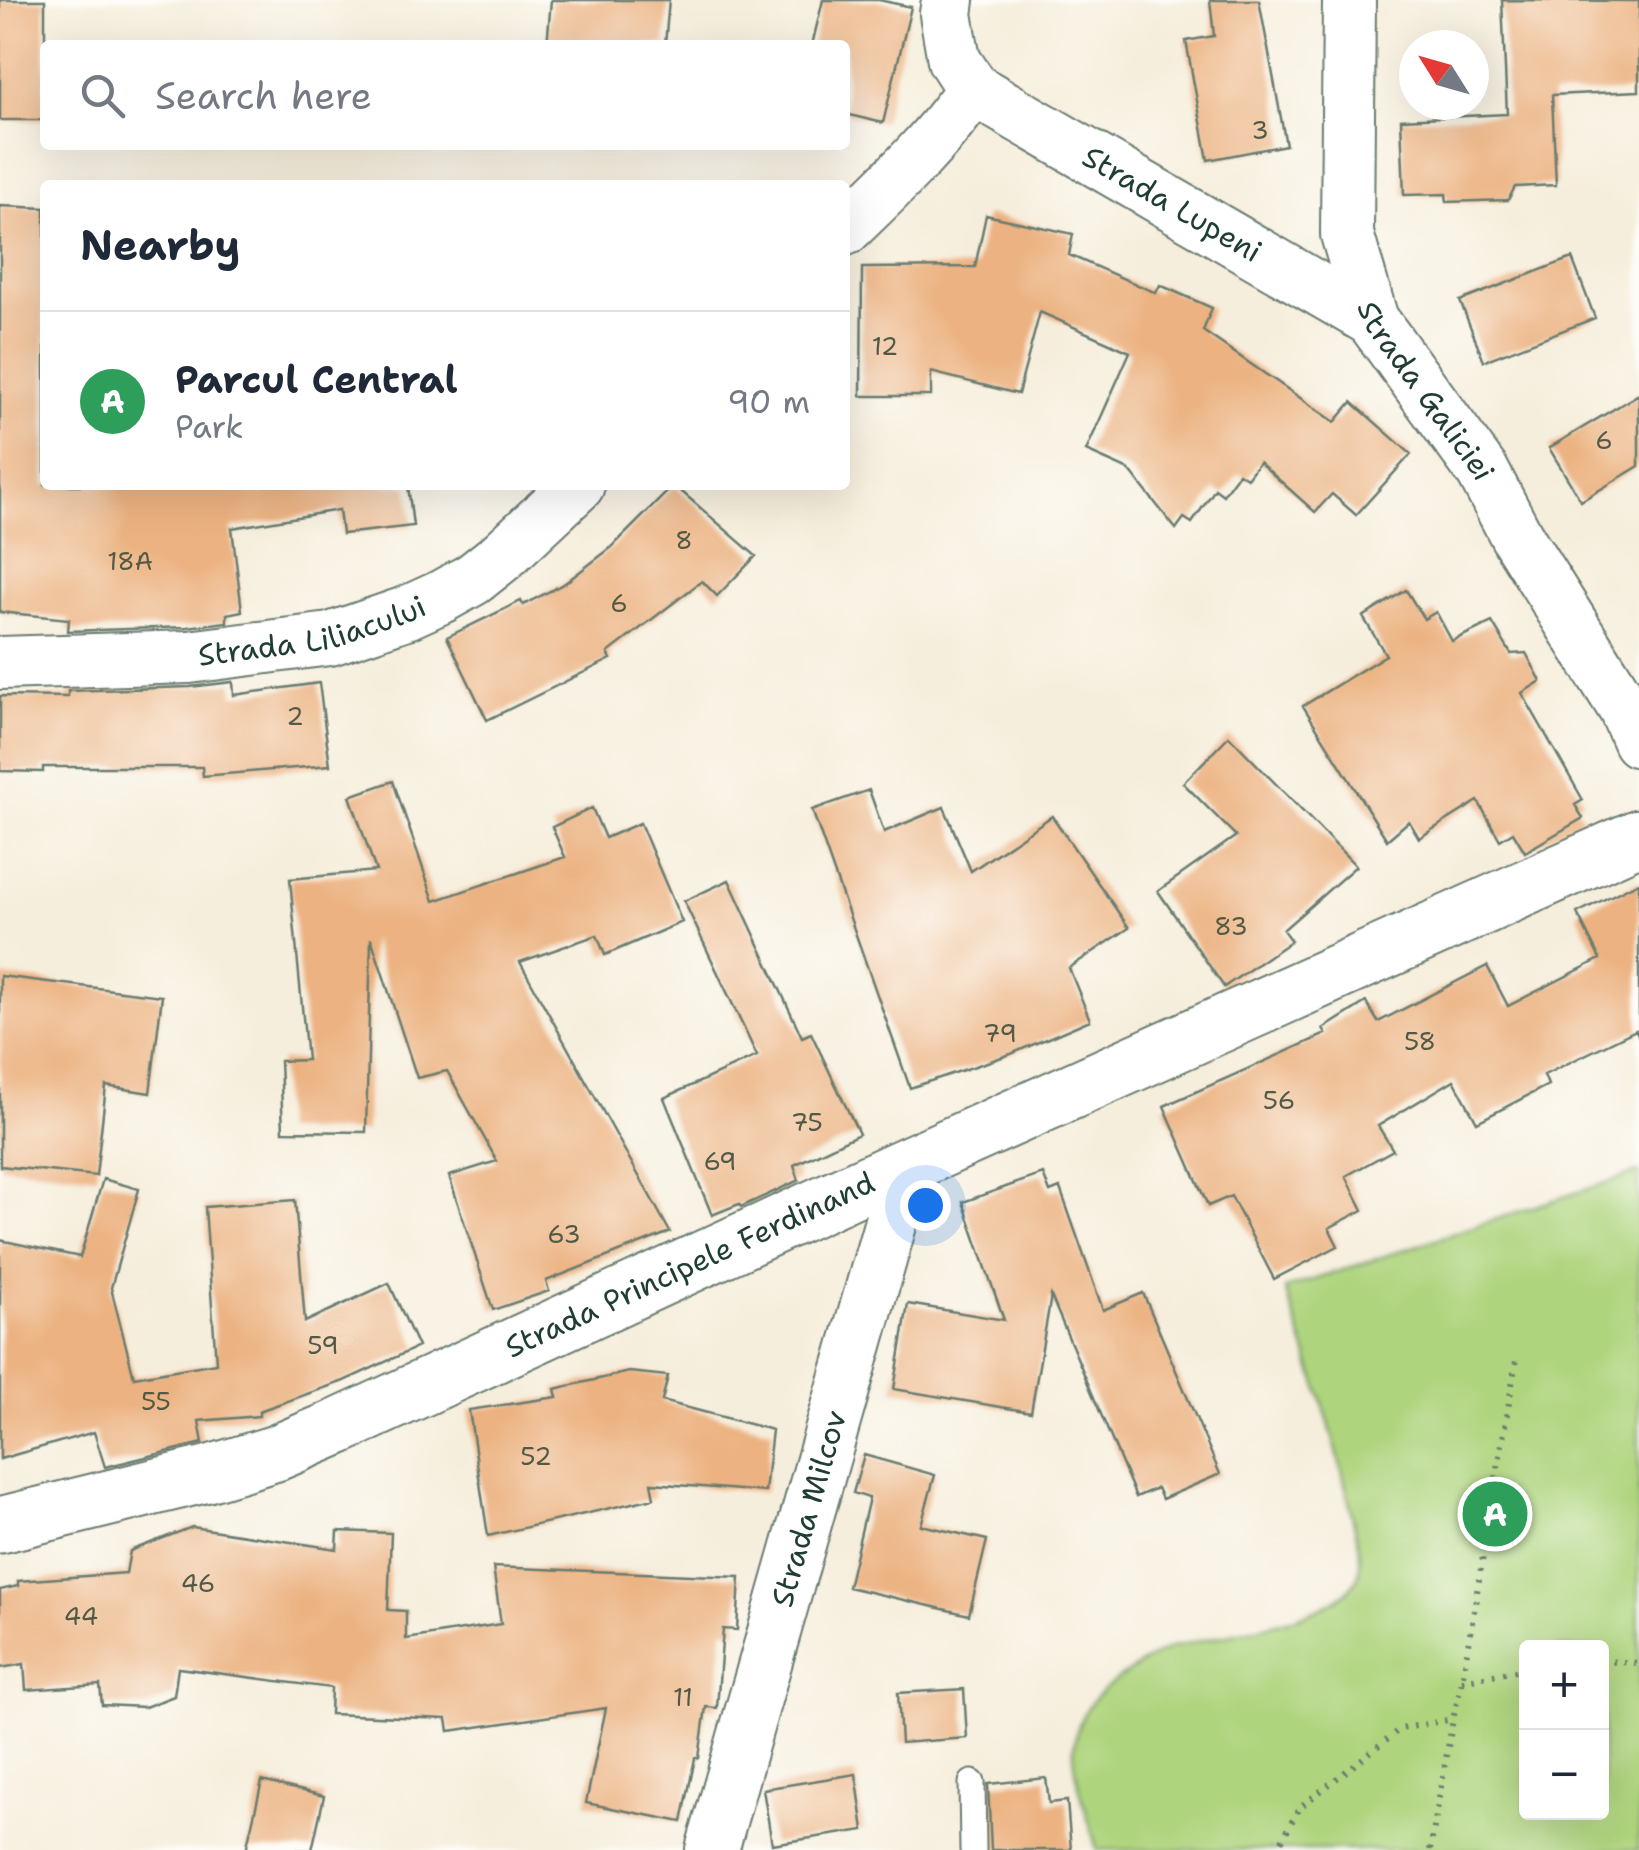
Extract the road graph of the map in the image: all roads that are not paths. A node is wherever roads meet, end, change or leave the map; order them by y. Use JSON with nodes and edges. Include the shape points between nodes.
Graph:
{"nodes":[{"id":1,"x":948,"y":0,"type":"edge"},
{"id":2,"x":1349,"y":0,"type":"edge"},
{"id":3,"x":973,"y":89,"type":"junction"},
{"id":4,"x":850,"y":224,"type":"edge"},
{"id":5,"x":1372,"y":320,"type":"junction"},
{"id":6,"x":573,"y":490,"type":"edge"},
{"id":7,"x":0,"y":663,"type":"edge"},
{"id":8,"x":1639,"y":742,"type":"edge"},
{"id":9,"x":1639,"y":837,"type":"edge"},
{"id":10,"x":907,"y":1165,"type":"junction"},
{"id":11,"x":0,"y":1525,"type":"edge"},
{"id":12,"x":972,"y":1783,"type":"dead end"},
{"id":13,"x":712,"y":1850,"type":"edge"},
{"id":14,"x":974,"y":1850,"type":"edge"}],
"edges":[{"from":1,"to":3,"type":"street","via":[[954,60]]},
{"from":2,"to":5,"type":"street","name":"Strada Galiciei","via":[[1347,234]]},
{"from":3,"to":4,"type":"street"},
{"from":3,"to":5,"type":"street","name":"Strada Lupeni"},
{"from":5,"to":8,"type":"street","name":"Strada Galiciei","via":[[1483,472],[1517,538],[1626,708]]},
{"from":6,"to":7,"type":"street","name":"Strada Liliacului","via":[[473,579],[330,640],[189,658]]},
{"from":9,"to":10,"type":"street","name":"Strada Principele Ferdinand"},
{"from":10,"to":11,"type":"street","name":"Strada Principele Ferdinand","via":[[276,1453]]},
{"from":10,"to":13,"type":"street","name":"Strada Milcov"},
{"from":12,"to":14,"type":"lane"}]}
